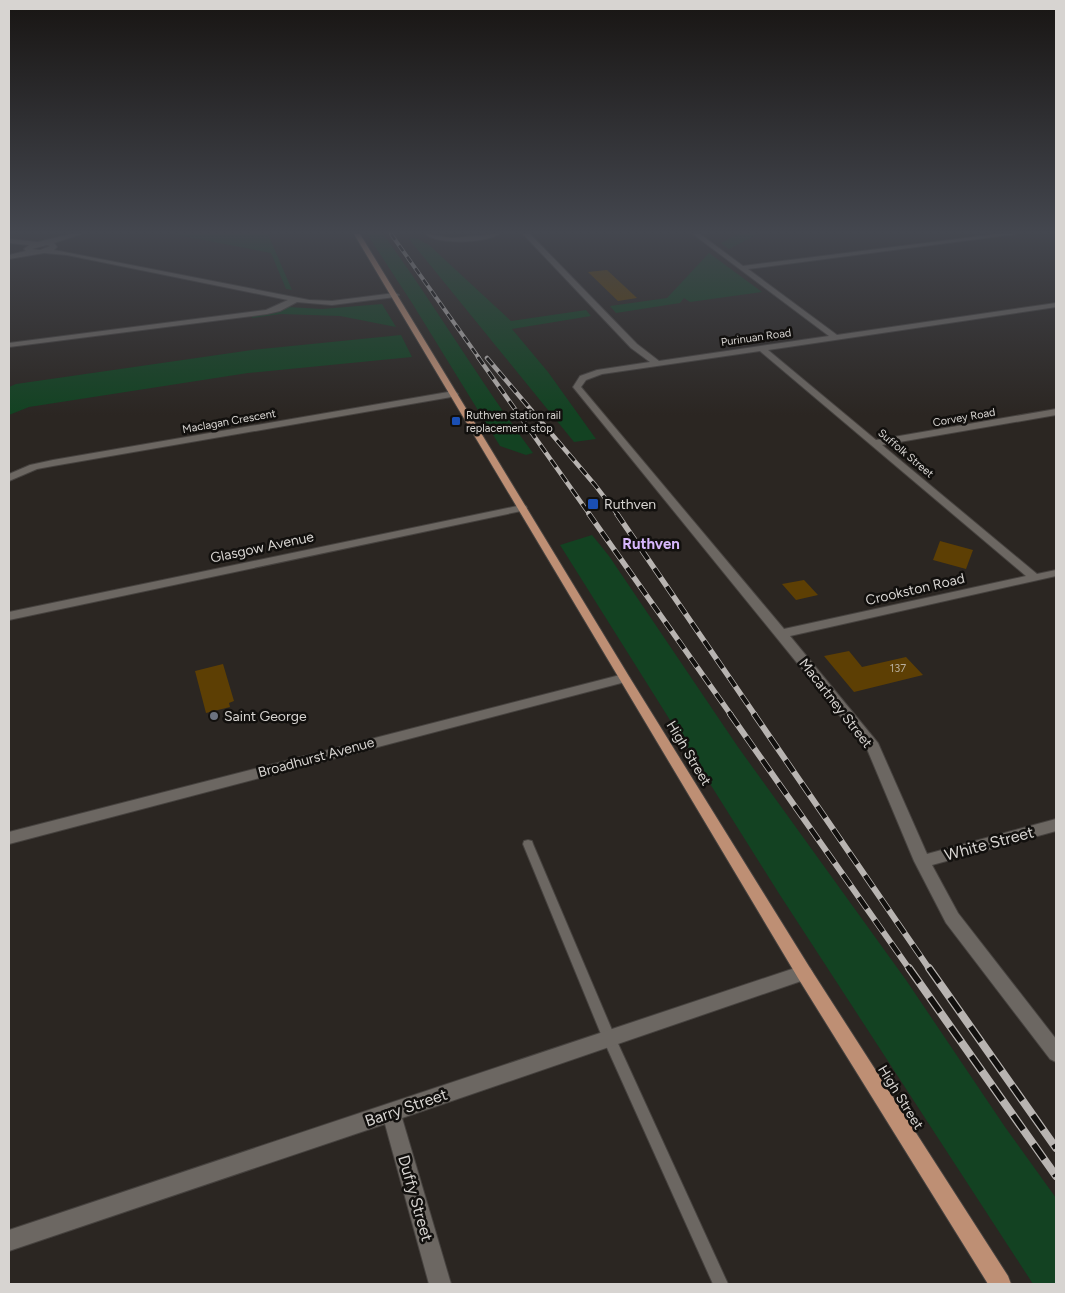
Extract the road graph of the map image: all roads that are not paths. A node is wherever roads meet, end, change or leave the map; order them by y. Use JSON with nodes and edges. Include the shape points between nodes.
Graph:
{"nodes":[{"id":1,"x":273,"y":294,"type":"edge"},
{"id":2,"x":584,"y":294,"type":"edge"},
{"id":3,"x":778,"y":294,"type":"edge"},
{"id":4,"x":396,"y":295,"type":"joint"},
{"id":5,"x":286,"y":297,"type":"junction"},
{"id":6,"x":296,"y":299,"type":"junction"},
{"id":7,"x":1056,"y":304,"type":"edge"},
{"id":8,"x":250,"y":314,"type":"junction"},
{"id":9,"x":835,"y":337,"type":"junction"},
{"id":10,"x":9,"y":345,"type":"edge"},
{"id":11,"x":762,"y":348,"type":"junction"},
{"id":12,"x":652,"y":364,"type":"junction"},
{"id":13,"x":580,"y":380,"type":"joint"},
{"id":14,"x":454,"y":394,"type":"junction"},
{"id":15,"x":1056,"y":412,"type":"edge"},
{"id":16,"x":876,"y":443,"type":"junction"},
{"id":17,"x":9,"y":478,"type":"edge"},
{"id":18,"x":522,"y":508,"type":"junction"},
{"id":19,"x":1056,"y":573,"type":"edge"},
{"id":20,"x":1034,"y":578,"type":"junction"},
{"id":21,"x":9,"y":616,"type":"edge"},
{"id":22,"x":780,"y":634,"type":"junction"},
{"id":23,"x":624,"y":678,"type":"junction"},
{"id":24,"x":1056,"y":825,"type":"edge"},
{"id":25,"x":9,"y":838,"type":"edge"},
{"id":26,"x":528,"y":844,"type":"dead end"},
{"id":27,"x":922,"y":861,"type":"junction"},
{"id":28,"x":804,"y":973,"type":"junction"},
{"id":29,"x":609,"y":1039,"type":"junction"},
{"id":30,"x":1056,"y":1053,"type":"edge"},
{"id":31,"x":391,"y":1112,"type":"junction"},
{"id":32,"x":9,"y":1241,"type":"edge"},
{"id":33,"x":440,"y":1284,"type":"edge"},
{"id":34,"x":721,"y":1284,"type":"edge"},
{"id":35,"x":1000,"y":1284,"type":"edge"}],
"edges":[{"from":1,"to":5,"type":"street"},
{"from":2,"to":12,"type":"street"},
{"from":3,"to":9,"type":"street"},
{"from":4,"to":6,"type":"street","via":[[332,303]]},
{"from":4,"to":14,"type":"main road","name":"High Street"},
{"from":5,"to":6,"type":"street"},
{"from":5,"to":8,"type":"street","via":[[271,307]]},
{"from":6,"to":8,"type":"street","via":[[277,309]]},
{"from":7,"to":9,"type":"street","name":"Purinuan Road"},
{"from":8,"to":10,"type":"street"},
{"from":9,"to":11,"type":"street","name":"Purinuan Road"},
{"from":11,"to":12,"type":"street","name":"Purinuan Road"},
{"from":11,"to":16,"type":"street","name":"Suffolk Street"},
{"from":12,"to":13,"type":"street","name":"Purinuan Road","via":[[595,373]]},
{"from":13,"to":22,"type":"street","name":"Macartney Street","via":[[578,390]]},
{"from":14,"to":17,"type":"street","name":"Maclagan Crescent","via":[[54,463],[34,467]]},
{"from":14,"to":18,"type":"main road","name":"High Street"},
{"from":15,"to":16,"type":"street","name":"Corvey Road"},
{"from":16,"to":20,"type":"street","name":"Suffolk Street"},
{"from":18,"to":21,"type":"street","name":"Glasgow Avenue"},
{"from":18,"to":23,"type":"main road","name":"High Street"},
{"from":19,"to":20,"type":"street","name":"Crookston Road"},
{"from":20,"to":22,"type":"street","name":"Crookston Road"},
{"from":22,"to":27,"type":"street","name":"Macartney Street","via":[[872,747]]},
{"from":23,"to":25,"type":"street","name":"Broadhurst Avenue"},
{"from":23,"to":28,"type":"main road","name":"High Street"},
{"from":24,"to":27,"type":"street","name":"White Street"},
{"from":26,"to":29,"type":"lane"},
{"from":27,"to":30,"type":"street","name":"Macartney Street","via":[[952,918]]},
{"from":28,"to":29,"type":"street","name":"Barry Street"},
{"from":28,"to":35,"type":"main road","name":"High Street"},
{"from":29,"to":31,"type":"street","name":"Barry Street"},
{"from":29,"to":34,"type":"lane"},
{"from":31,"to":32,"type":"street","name":"Barry Street"},
{"from":31,"to":33,"type":"street","name":"Duffy Street"}]}
